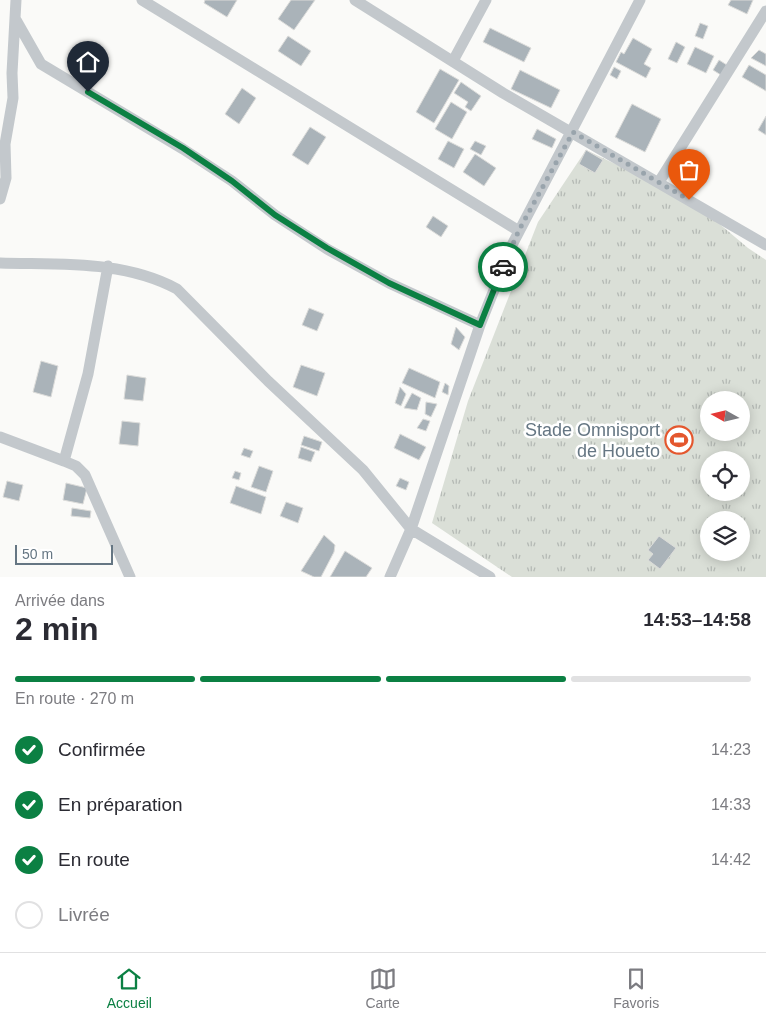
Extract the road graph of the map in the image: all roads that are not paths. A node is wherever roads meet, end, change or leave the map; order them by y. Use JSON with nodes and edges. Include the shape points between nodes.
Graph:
{"nodes":[{"id":1,"x":16,"y":0,"type":"edge"},
{"id":2,"x":142,"y":0,"type":"edge"},
{"id":3,"x":355,"y":0,"type":"edge"},
{"id":4,"x":486,"y":0,"type":"edge"},
{"id":5,"x":640,"y":0,"type":"edge"},
{"id":6,"x":766,"y":10,"type":"edge"},
{"id":7,"x":16,"y":20,"type":"junction"},
{"id":8,"x":453,"y":61,"type":"junction"},
{"id":9,"x":573,"y":132,"type":"junction"},
{"id":10,"x":659,"y":182,"type":"junction"},
{"id":11,"x":0,"y":199,"type":"edge"},
{"id":12,"x":519,"y":230,"type":"junction"},
{"id":13,"x":766,"y":245,"type":"edge"},
{"id":14,"x":0,"y":263,"type":"edge"},
{"id":15,"x":108,"y":266,"type":"junction"},
{"id":16,"x":480,"y":325,"type":"junction"},
{"id":17,"x":0,"y":437,"type":"edge"},
{"id":18,"x":64,"y":460,"type":"junction"},
{"id":19,"x":410,"y":529,"type":"junction"},
{"id":20,"x":130,"y":577,"type":"edge"},
{"id":21,"x":390,"y":577,"type":"edge"},
{"id":22,"x":490,"y":577,"type":"edge"}],
"edges":[{"from":1,"to":7,"type":"street"},
{"from":2,"to":12,"type":"street"},
{"from":3,"to":8,"type":"street"},
{"from":4,"to":8,"type":"street"},
{"from":5,"to":9,"type":"street"},
{"from":6,"to":10,"type":"street"},
{"from":7,"to":11,"type":"street","via":[[6,178]]},
{"from":7,"to":16,"type":"street","via":[[41,64],[183,148],[275,215],[327,248],[389,283]]},
{"from":8,"to":9,"type":"street"},
{"from":9,"to":10,"type":"street"},
{"from":9,"to":12,"type":"street"},
{"from":10,"to":13,"type":"street"},
{"from":12,"to":16,"type":"street"},
{"from":14,"to":15,"type":"street"},
{"from":15,"to":18,"type":"street","via":[[88,374]]},
{"from":15,"to":19,"type":"street","via":[[165,282],[177,289],[363,470]]},
{"from":16,"to":19,"type":"street"},
{"from":17,"to":18,"type":"street"},
{"from":18,"to":20,"type":"street","via":[[85,475]]},
{"from":19,"to":21,"type":"street"},
{"from":19,"to":22,"type":"street"}]}
